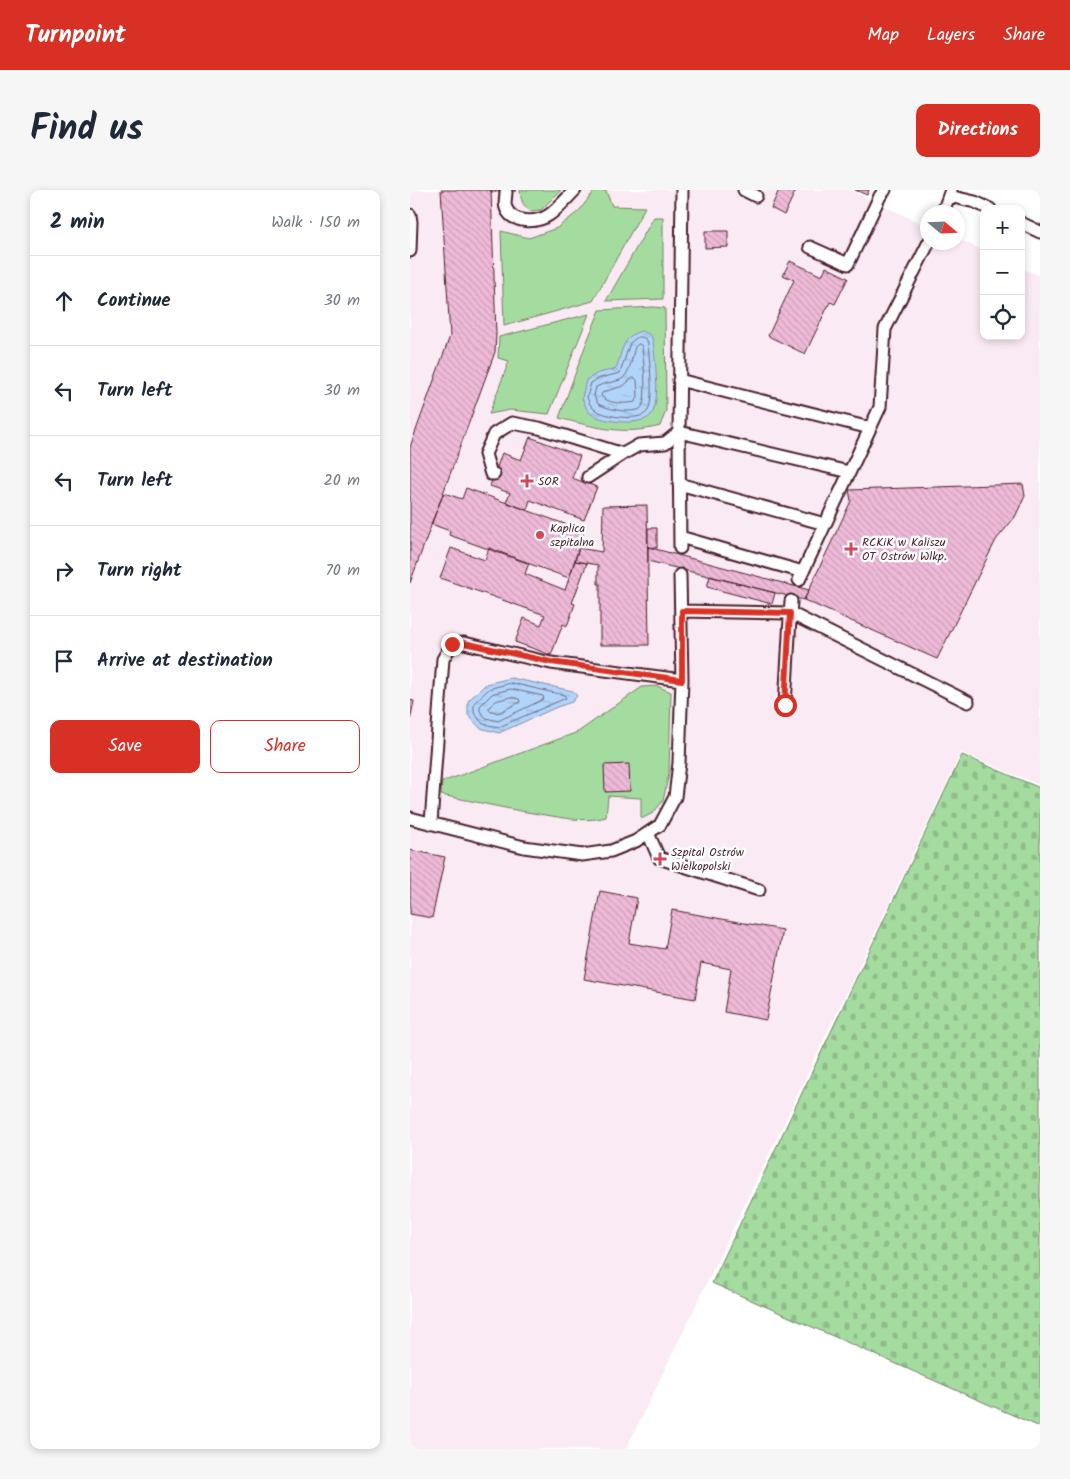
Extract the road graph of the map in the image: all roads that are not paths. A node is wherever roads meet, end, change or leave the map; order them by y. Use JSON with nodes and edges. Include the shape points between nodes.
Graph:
{"nodes":[{"id":1,"x":575,"y":190,"type":"edge"},
{"id":2,"x":682,"y":190,"type":"edge"},
{"id":3,"x":744,"y":190,"type":"edge"},
{"id":4,"x":885,"y":190,"type":"edge"},
{"id":5,"x":506,"y":192,"type":"dead end"},
{"id":6,"x":950,"y":193,"type":"edge"},
{"id":7,"x":756,"y":196,"type":"dead end"},
{"id":8,"x":946,"y":205,"type":"edge"},
{"id":9,"x":981,"y":205,"type":"edge"},
{"id":10,"x":410,"y":215,"type":"edge"},
{"id":11,"x":1025,"y":225,"type":"edge"},
{"id":12,"x":1040,"y":232,"type":"edge"},
{"id":13,"x":810,"y":247,"type":"dead end"},
{"id":14,"x":924,"y":250,"type":"edge"},
{"id":15,"x":410,"y":251,"type":"edge"},
{"id":16,"x":679,"y":380,"type":"junction"},
{"id":17,"x":870,"y":428,"type":"junction"},
{"id":18,"x":679,"y":432,"type":"junction"},
{"id":19,"x":623,"y":454,"type":"junction"},
{"id":20,"x":849,"y":472,"type":"junction"},
{"id":21,"x":494,"y":474,"type":"dead end"},
{"id":22,"x":588,"y":477,"type":"dead end"},
{"id":23,"x":679,"y":484,"type":"junction"},
{"id":24,"x":825,"y":524,"type":"junction"},
{"id":25,"x":680,"y":576,"type":"dead end"},
{"id":26,"x":791,"y":601,"type":"dead end"},
{"id":27,"x":682,"y":611,"type":"junction"},
{"id":28,"x":790,"y":613,"type":"junction"},
{"id":29,"x":682,"y":680,"type":"junction"},
{"id":30,"x":968,"y":702,"type":"dead end"},
{"id":31,"x":785,"y":705,"type":"dead end"},
{"id":32,"x":410,"y":818,"type":"edge"},
{"id":33,"x":431,"y":823,"type":"junction"},
{"id":34,"x":648,"y":833,"type":"junction"},
{"id":35,"x":759,"y":890,"type":"dead end"}],
"edges":[{"from":1,"to":5,"type":"lane","via":[[549,215],[525,221],[506,208]]},
{"from":2,"to":16,"type":"lane"},
{"from":3,"to":7,"type":"lane"},
{"from":4,"to":13,"type":"lane","via":[[848,264]]},
{"from":6,"to":8,"type":"lane"},
{"from":6,"to":9,"type":"lane"},
{"from":10,"to":15,"type":"lane"},
{"from":11,"to":12,"type":"lane"},
{"from":14,"to":17,"type":"lane","via":[[885,329],[880,407]]},
{"from":16,"to":17,"type":"lane"},
{"from":16,"to":18,"type":"lane"},
{"from":17,"to":20,"type":"lane"},
{"from":18,"to":19,"type":"lane","via":[[665,442],[639,445]]},
{"from":18,"to":20,"type":"lane"},
{"from":18,"to":23,"type":"lane"},
{"from":19,"to":21,"type":"lane","via":[[512,423],[494,434],[485,454],[491,474]]},
{"from":19,"to":22,"type":"lane"},
{"from":20,"to":24,"type":"lane"},
{"from":23,"to":24,"type":"lane"},
{"from":23,"to":24,"type":"lane","via":[[680,543],[801,576]]},
{"from":25,"to":27,"type":"lane"},
{"from":26,"to":28,"type":"lane"},
{"from":27,"to":28,"type":"lane"},
{"from":27,"to":29,"type":"lane"},
{"from":28,"to":30,"type":"lane"},
{"from":28,"to":31,"type":"lane"},
{"from":29,"to":33,"type":"lane","via":[[551,662],[464,643],[452,644],[443,659]]},
{"from":29,"to":34,"type":"lane","via":[[675,797],[660,825]]},
{"from":32,"to":33,"type":"lane"},
{"from":33,"to":34,"type":"lane","via":[[524,847],[582,855],[611,851]]},
{"from":34,"to":35,"type":"lane","via":[[659,858]]}]}
